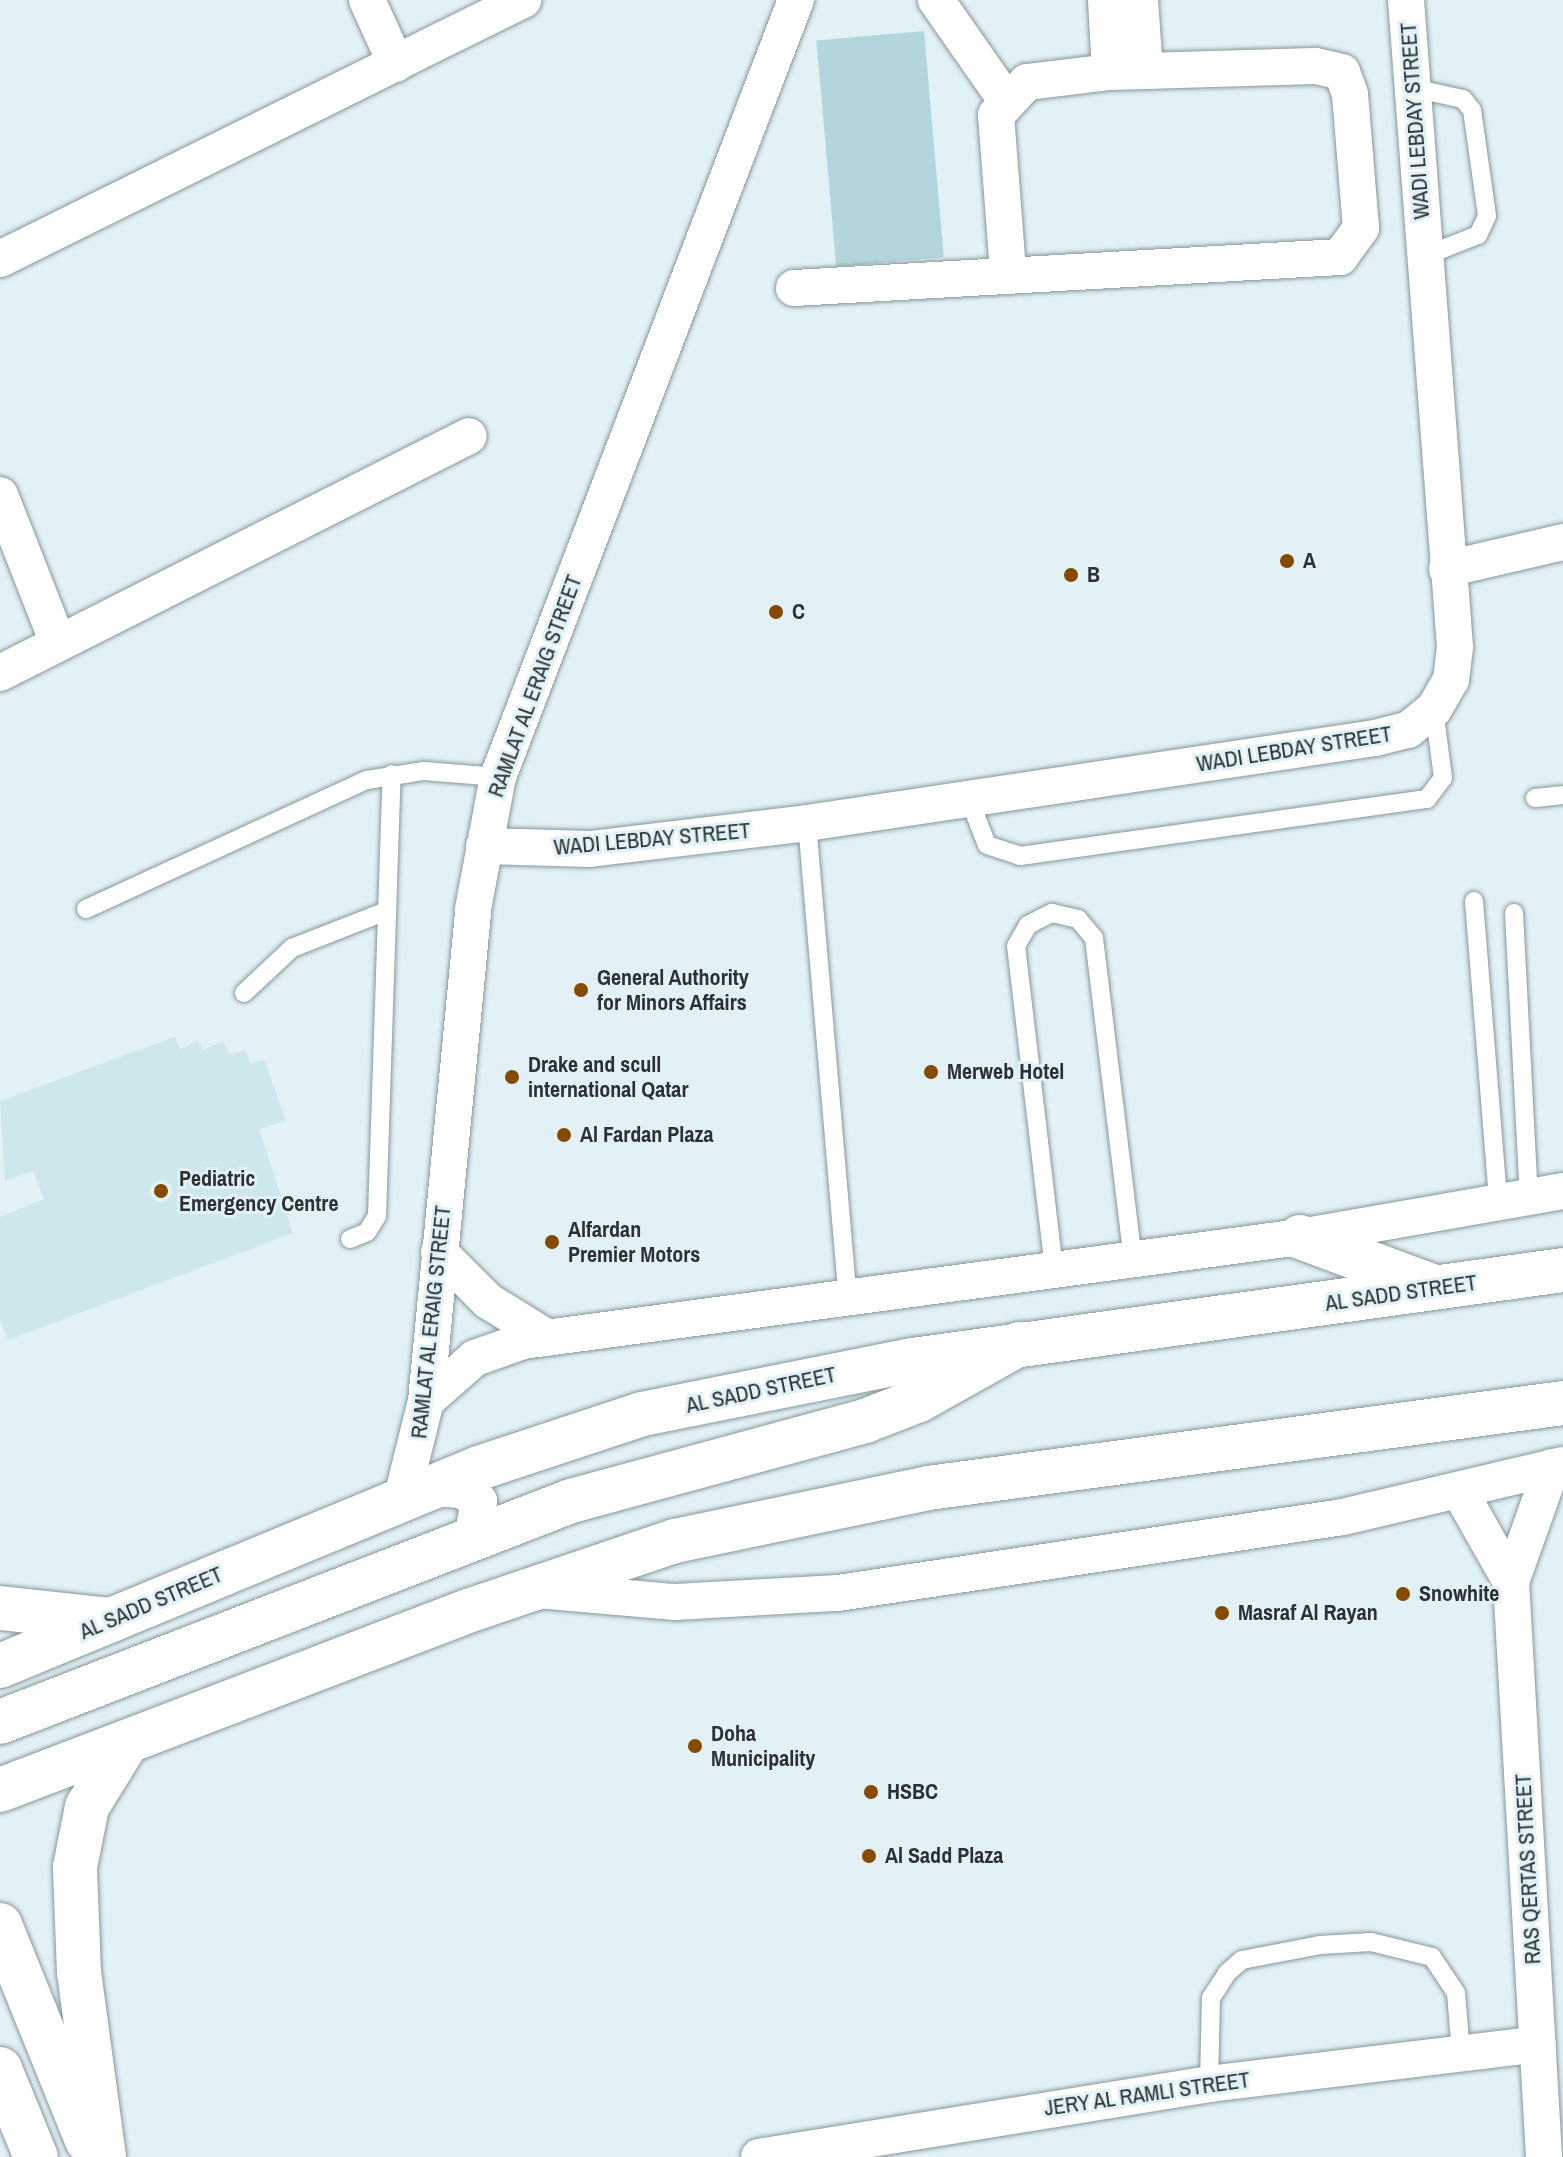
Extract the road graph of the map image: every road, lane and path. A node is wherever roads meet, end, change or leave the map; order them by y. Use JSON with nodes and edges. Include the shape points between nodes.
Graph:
{"nodes":[{"id":1,"x":367,"y":0,"type":"edge"},
{"id":2,"x":523,"y":0,"type":"edge"},
{"id":3,"x":796,"y":0,"type":"edge"},
{"id":4,"x":936,"y":0,"type":"edge"},
{"id":5,"x":1106,"y":0,"type":"edge"},
{"id":6,"x":1140,"y":0,"type":"edge"},
{"id":7,"x":1406,"y":0,"type":"edge"},
{"id":8,"x":396,"y":64,"type":"junction"},
{"id":9,"x":1145,"y":71,"type":"junction"},
{"id":10,"x":1110,"y":72,"type":"junction"},
{"id":11,"x":1413,"y":88,"type":"junction"},
{"id":12,"x":1005,"y":99,"type":"junction"},
{"id":13,"x":1425,"y":256,"type":"junction"},
{"id":14,"x":0,"y":259,"type":"edge"},
{"id":15,"x":1008,"y":272,"type":"junction"},
{"id":16,"x":794,"y":288,"type":"dead end"},
{"id":17,"x":469,"y":436,"type":"dead end"},
{"id":18,"x":0,"y":495,"type":"edge"},
{"id":19,"x":1563,"y":542,"type":"edge"},
{"id":20,"x":1447,"y":569,"type":"junction"},
{"id":21,"x":58,"y":643,"type":"junction"},
{"id":22,"x":0,"y":673,"type":"edge"},
{"id":23,"x":1434,"y":709,"type":"junction"},
{"id":24,"x":392,"y":774,"type":"junction"},
{"id":25,"x":498,"y":777,"type":"junction"},
{"id":26,"x":1563,"y":795,"type":"edge"},
{"id":27,"x":1535,"y":798,"type":"dead end"},
{"id":28,"x":969,"y":799,"type":"junction"},
{"id":29,"x":807,"y":823,"type":"junction"},
{"id":30,"x":484,"y":846,"type":"junction"},
{"id":31,"x":1474,"y":901,"type":"dead end"},
{"id":32,"x":86,"y":909,"type":"dead end"},
{"id":33,"x":384,"y":912,"type":"junction"},
{"id":34,"x":1514,"y":913,"type":"dead end"},
{"id":35,"x":244,"y":993,"type":"dead end"},
{"id":36,"x":1530,"y":1197,"type":"edge"},
{"id":37,"x":1300,"y":1237,"type":"junction"},
{"id":38,"x":350,"y":1239,"type":"dead end"},
{"id":39,"x":439,"y":1252,"type":"junction"},
{"id":40,"x":1133,"y":1258,"type":"junction"},
{"id":41,"x":1054,"y":1269,"type":"junction"},
{"id":42,"x":1563,"y":1270,"type":"edge"},
{"id":43,"x":1438,"y":1289,"type":"junction"},
{"id":44,"x":848,"y":1298,"type":"junction"},
{"id":45,"x":548,"y":1338,"type":"junction"},
{"id":46,"x":1019,"y":1344,"type":"junction"},
{"id":47,"x":426,"y":1401,"type":"junction"},
{"id":48,"x":1563,"y":1403,"type":"edge"},
{"id":49,"x":1558,"y":1466,"type":"edge"},
{"id":50,"x":1459,"y":1490,"type":"junction"},
{"id":51,"x":416,"y":1495,"type":"junction"},
{"id":52,"x":471,"y":1543,"type":"junction"},
{"id":53,"x":1511,"y":1582,"type":"junction"},
{"id":54,"x":531,"y":1590,"type":"junction"},
{"id":55,"x":0,"y":1608,"type":"edge"},
{"id":56,"x":111,"y":1620,"type":"junction"},
{"id":57,"x":0,"y":1666,"type":"edge"},
{"id":58,"x":0,"y":1722,"type":"edge"},
{"id":59,"x":127,"y":1742,"type":"junction"},
{"id":60,"x":0,"y":1790,"type":"edge"},
{"id":61,"x":0,"y":1925,"type":"edge"},
{"id":62,"x":1538,"y":2044,"type":"junction"},
{"id":63,"x":1461,"y":2052,"type":"junction"},
{"id":64,"x":0,"y":2069,"type":"edge"},
{"id":65,"x":1209,"y":2084,"type":"junction"},
{"id":66,"x":36,"y":2157,"type":"edge"},
{"id":67,"x":93,"y":2157,"type":"edge"},
{"id":68,"x":104,"y":2157,"type":"edge"},
{"id":69,"x":759,"y":2157,"type":"edge"},
{"id":70,"x":1544,"y":2157,"type":"edge"}],
"edges":[{"from":1,"to":8,"type":"street"},
{"from":2,"to":8,"type":"street"},
{"from":3,"to":25,"type":"street","name":"RAMLAT AL ERAIG STREET"},
{"from":4,"to":12,"type":"street"},
{"from":5,"to":10,"type":"street"},
{"from":6,"to":9,"type":"street"},
{"from":7,"to":11,"type":"street","name":"WADI LEBDAY STREET"},
{"from":8,"to":14,"type":"street"},
{"from":9,"to":10,"type":"street"},
{"from":9,"to":15,"type":"street","via":[[1342,72],[1350,94],[1361,228],[1354,246],[1340,257]]},
{"from":10,"to":12,"type":"street","via":[[1027,82]]},
{"from":11,"to":13,"type":"street","name":"WADI LEBDAY STREET"},
{"from":11,"to":13,"type":"lane","via":[[1463,99],[1472,110],[1487,216],[1478,235]]},
{"from":12,"to":15,"type":"street","via":[[996,115]]},
{"from":13,"to":20,"type":"street","name":"WADI LEBDAY STREET"},
{"from":15,"to":16,"type":"street"},
{"from":17,"to":21,"type":"street"},
{"from":18,"to":21,"type":"street"},
{"from":19,"to":20,"type":"street"},
{"from":20,"to":23,"type":"street","name":"WADI LEBDAY STREET","via":[[1455,647],[1451,680]]},
{"from":21,"to":22,"type":"street"},
{"from":23,"to":28,"type":"street","name":"WADI LEBDAY STREET","via":[[1408,730],[1375,738]]},
{"from":23,"to":28,"type":"lane","via":[[1443,778],[1427,799],[1020,856],[987,845]]},
{"from":24,"to":25,"type":"lane"},
{"from":24,"to":32,"type":"lane","via":[[337,790]]},
{"from":24,"to":33,"type":"lane"},
{"from":25,"to":30,"type":"street","name":"RAMLAT AL ERAIG STREET"},
{"from":26,"to":27,"type":"lane"},
{"from":28,"to":29,"type":"street","name":"WADI LEBDAY STREET"},
{"from":29,"to":30,"type":"street","name":"WADI LEBDAY STREET","via":[[590,849]]},
{"from":29,"to":44,"type":"lane"},
{"from":30,"to":39,"type":"street","name":"RAMLAT AL ERAIG STREET"},
{"from":31,"to":36,"type":"lane"},
{"from":33,"to":35,"type":"lane","via":[[292,948]]},
{"from":33,"to":38,"type":"lane","via":[[377,1216],[367,1232]]},
{"from":34,"to":36,"type":"lane"},
{"from":36,"to":37,"type":"street"},
{"from":37,"to":40,"type":"street"},
{"from":37,"to":43,"type":"main road"},
{"from":39,"to":45,"type":"street","via":[[488,1301]]},
{"from":39,"to":47,"type":"street","name":"RAMLAT AL ERAIG STREET"},
{"from":40,"to":41,"type":"street"},
{"from":40,"to":41,"type":"lane","via":[[1094,938],[1078,919],[1052,913],[1028,925],[1016,946]]},
{"from":41,"to":44,"type":"street"},
{"from":42,"to":43,"type":"main road","name":"AL SADD STREET"},
{"from":43,"to":46,"type":"main road","name":"AL SADD STREET"},
{"from":44,"to":45,"type":"street"},
{"from":45,"to":47,"type":"street","via":[[475,1358]]},
{"from":46,"to":51,"type":"main road","name":"AL SADD STREET","via":[[642,1414]]},
{"from":46,"to":52,"type":"main road","via":[[865,1421],[598,1493]]},
{"from":47,"to":51,"type":"street","name":"RAMLAT AL ERAIG STREET"},
{"from":48,"to":54,"type":"main road","via":[[914,1491],[675,1541]]},
{"from":49,"to":50,"type":"street"},
{"from":49,"to":53,"type":"street","name":"RAS QERTAS STREET"},
{"from":50,"to":53,"type":"street","name":"RAS QERTAS STREET"},
{"from":50,"to":54,"type":"street","via":[[1328,1519],[838,1593],[675,1602]]},
{"from":51,"to":52,"type":"street","via":[[461,1490],[479,1501]]},
{"from":51,"to":56,"type":"main road","name":"AL SADD STREET"},
{"from":52,"to":58,"type":"main road"},
{"from":53,"to":62,"type":"street","name":"RAS QERTAS STREET"},
{"from":54,"to":59,"type":"main road"},
{"from":55,"to":56,"type":"main road"},
{"from":56,"to":57,"type":"main road","name":"AL SADD STREET"},
{"from":59,"to":60,"type":"main road"},
{"from":59,"to":68,"type":"main road","via":[[87,1807],[75,1867],[79,1973]]},
{"from":61,"to":67,"type":"main road"},
{"from":62,"to":63,"type":"street","name":"JERY AL RAMLI STREET"},
{"from":62,"to":70,"type":"street","name":"RAS QERTAS STREET"},
{"from":63,"to":65,"type":"street","name":"JERY AL RAMLI STREET"},
{"from":63,"to":65,"type":"lane","via":[[1456,1993],[1432,1957],[1371,1942],[1320,1945],[1242,1960],[1227,1973],[1211,1998]]},
{"from":64,"to":66,"type":"main road"},
{"from":65,"to":69,"type":"street","name":"JERY AL RAMLI STREET"}]}
